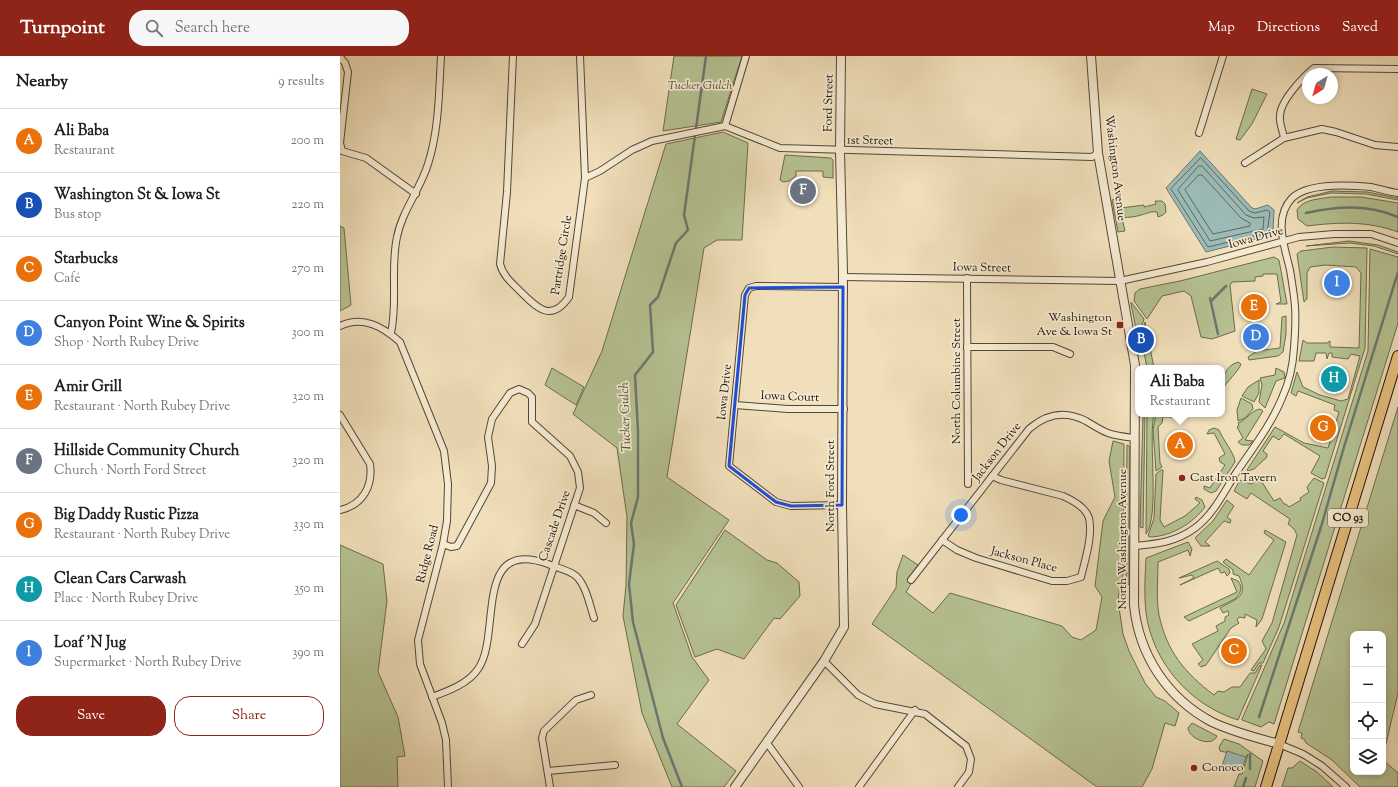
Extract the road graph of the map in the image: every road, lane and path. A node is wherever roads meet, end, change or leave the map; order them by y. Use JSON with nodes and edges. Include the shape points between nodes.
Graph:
{"nodes":[{"id":1,"x":442,"y":56,"type":"edge"},
{"id":2,"x":513,"y":56,"type":"edge"},
{"id":3,"x":580,"y":56,"type":"edge"},
{"id":4,"x":746,"y":56,"type":"edge"},
{"id":5,"x":842,"y":56,"type":"edge"},
{"id":6,"x":1091,"y":56,"type":"edge"},
{"id":7,"x":1223,"y":56,"type":"edge"},
{"id":8,"x":340,"y":57,"type":"edge"},
{"id":9,"x":1398,"y":69,"type":"edge"},
{"id":10,"x":725,"y":126,"type":"junction"},
{"id":11,"x":1199,"y":133,"type":"dead end"},
{"id":12,"x":1284,"y":138,"type":"junction"},
{"id":13,"x":1398,"y":147,"type":"edge"},
{"id":14,"x":840,"y":151,"type":"junction"},
{"id":15,"x":1098,"y":154,"type":"junction"},
{"id":16,"x":1245,"y":164,"type":"dead end"},
{"id":17,"x":585,"y":178,"type":"junction"},
{"id":18,"x":1398,"y":193,"type":"edge"},
{"id":19,"x":416,"y":194,"type":"junction"},
{"id":20,"x":1282,"y":241,"type":"junction"},
{"id":21,"x":1398,"y":243,"type":"edge"},
{"id":22,"x":843,"y":277,"type":"junction"},
{"id":23,"x":967,"y":278,"type":"junction"},
{"id":24,"x":1120,"y":281,"type":"junction"},
{"id":25,"x":843,"y":287,"type":"junction"},
{"id":26,"x":340,"y":326,"type":"edge"},
{"id":27,"x":391,"y":333,"type":"junction"},
{"id":28,"x":967,"y":347,"type":"junction"},
{"id":29,"x":1070,"y":354,"type":"dead end"},
{"id":30,"x":1398,"y":356,"type":"edge"},
{"id":31,"x":736,"y":405,"type":"junction"},
{"id":32,"x":844,"y":409,"type":"junction"},
{"id":33,"x":340,"y":415,"type":"edge"},
{"id":34,"x":1135,"y":438,"type":"junction"},
{"id":35,"x":992,"y":476,"type":"junction"},
{"id":36,"x":968,"y":484,"type":"dead end"},
{"id":37,"x":842,"y":505,"type":"junction"},
{"id":38,"x":574,"y":506,"type":"junction"},
{"id":39,"x":340,"y":510,"type":"edge"},
{"id":40,"x":606,"y":523,"type":"dead end"},
{"id":41,"x":942,"y":540,"type":"junction"},
{"id":42,"x":443,"y":544,"type":"junction"},
{"id":43,"x":1135,"y":546,"type":"junction"},
{"id":44,"x":553,"y":566,"type":"junction"},
{"id":45,"x":911,"y":580,"type":"dead end"},
{"id":46,"x":594,"y":618,"type":"dead end"},
{"id":47,"x":522,"y":644,"type":"dead end"},
{"id":48,"x":824,"y":661,"type":"junction"},
{"id":49,"x":591,"y":695,"type":"dead end"},
{"id":50,"x":432,"y":698,"type":"junction"},
{"id":51,"x":915,"y":710,"type":"junction"},
{"id":52,"x":767,"y":743,"type":"junction"},
{"id":53,"x":1279,"y":744,"type":"junction"},
{"id":54,"x":615,"y":765,"type":"dead end"},
{"id":55,"x":548,"y":771,"type":"junction"},
{"id":56,"x":448,"y":787,"type":"edge"},
{"id":57,"x":550,"y":787,"type":"edge"},
{"id":58,"x":735,"y":787,"type":"edge"},
{"id":59,"x":799,"y":787,"type":"edge"},
{"id":60,"x":860,"y":787,"type":"edge"},
{"id":61,"x":958,"y":787,"type":"edge"},
{"id":62,"x":1266,"y":787,"type":"edge"},
{"id":63,"x":1346,"y":787,"type":"edge"}],
"edges":[{"from":1,"to":19,"type":"street","via":[[432,150]]},
{"from":2,"to":17,"type":"street","name":"Partridge Circle","via":[[507,192],[500,264],[502,273],[536,308],[556,310],[569,297]]},
{"from":3,"to":17,"type":"street","name":"Partridge Circle"},
{"from":4,"to":10,"type":"street"},
{"from":5,"to":14,"type":"street","name":"Ford Street"},
{"from":6,"to":15,"type":"street","name":"Washington Avenue"},
{"from":7,"to":11,"type":"street"},
{"from":8,"to":19,"type":"street","via":[[348,72],[340,143],[342,150],[366,158]]},
{"from":9,"to":12,"type":"street","via":[[1314,68],[1305,75],[1281,109],[1279,118]]},
{"from":10,"to":14,"type":"street","name":"1st Street","via":[[780,148]]},
{"from":10,"to":17,"type":"street","via":[[652,140]]},
{"from":12,"to":13,"type":"street","via":[[1322,129],[1375,145]]},
{"from":12,"to":16,"type":"street"},
{"from":14,"to":15,"type":"street","name":"1st Street","via":[[1082,157]]},
{"from":14,"to":22,"type":"street","name":"North Ford Street"},
{"from":15,"to":24,"type":"street","name":"Washington Avenue"},
{"from":18,"to":20,"type":"street","via":[[1349,185],[1306,190],[1292,198],[1283,211]]},
{"from":19,"to":27,"type":"street","via":[[402,219],[394,253]]},
{"from":20,"to":21,"type":"street","name":"Iowa Drive","via":[[1334,234],[1371,234]]},
{"from":20,"to":24,"type":"street","name":"Iowa Drive","via":[[1207,262]]},
{"from":20,"to":43,"type":"street","via":[[1290,270],[1295,310],[1292,365],[1283,397],[1271,420],[1202,523],[1176,540]]},
{"from":22,"to":23,"type":"street","name":"Iowa Street"},
{"from":22,"to":25,"type":"street","name":"North Ford Street"},
{"from":23,"to":24,"type":"street","name":"Iowa Street"},
{"from":23,"to":28,"type":"street","name":"North Columbine Street"},
{"from":24,"to":34,"type":"street","name":"North Washington Avenue","via":[[1134,365]]},
{"from":25,"to":31,"type":"street","name":"Iowa Drive","via":[[749,288],[745,295]]},
{"from":25,"to":32,"type":"street","name":"North Ford Street"},
{"from":26,"to":27,"type":"street","name":"Ridge Road","via":[[349,322],[365,322]]},
{"from":27,"to":42,"type":"street","name":"Ridge Road","via":[[400,342],[444,452],[448,484]]},
{"from":28,"to":29,"type":"street","via":[[1053,348]]},
{"from":28,"to":36,"type":"street","name":"North Columbine Street"},
{"from":30,"to":53,"type":"highway","number":"CO 93"},
{"from":31,"to":32,"type":"street","name":"Iowa Court","via":[[788,409]]},
{"from":31,"to":37,"type":"street","name":"Iowa Drive","via":[[726,456],[729,466],[776,502],[791,506]]},
{"from":32,"to":37,"type":"street","name":"North Ford Street"},
{"from":33,"to":39,"type":"street","via":[[370,464],[371,471],[369,486],[362,498],[352,506]]},
{"from":34,"to":35,"type":"street","name":"Jackson Drive","via":[[1107,433],[1084,420],[1066,414],[1048,416],[1029,428]]},
{"from":34,"to":43,"type":"street","name":"North Washington Avenue"},
{"from":35,"to":41,"type":"street","name":"Jackson Drive"},
{"from":35,"to":41,"type":"street","name":"Jackson Place","via":[[1063,496],[1083,509],[1089,518],[1088,547],[1081,577],[1067,581],[1052,581],[976,558],[956,550]]},
{"from":37,"to":48,"type":"street","name":"North Ford Street","via":[[844,627]]},
{"from":38,"to":40,"type":"street","via":[[594,513]]},
{"from":38,"to":42,"type":"street","name":"Cascade Drive","via":[[580,488],[574,462],[532,422],[532,397],[519,389],[515,390],[496,411],[489,428],[491,483],[457,546]]},
{"from":38,"to":44,"type":"street","name":"Cascade Drive"},
{"from":41,"to":45,"type":"street","name":"Jackson Drive"},
{"from":42,"to":50,"type":"street","name":"Ridge Road","via":[[418,640],[420,664]]},
{"from":43,"to":53,"type":"street","name":"North Washington Avenue","via":[[1136,624],[1145,651],[1160,677],[1186,705],[1208,720]]},
{"from":44,"to":46,"type":"street","via":[[577,577]]},
{"from":44,"to":47,"type":"street","name":"Cascade Drive","via":[[535,624]]},
{"from":44,"to":50,"type":"street","via":[[524,559],[505,568],[495,585],[490,610],[488,647],[478,670],[468,680]]},
{"from":48,"to":51,"type":"street","via":[[858,695],[875,704]]},
{"from":48,"to":52,"type":"street","name":"North Ford Street"},
{"from":49,"to":55,"type":"street","via":[[576,700],[544,731],[542,742]]},
{"from":50,"to":56,"type":"street","name":"Ridge Road","via":[[444,729]]},
{"from":51,"to":60,"type":"street"},
{"from":51,"to":61,"type":"street","via":[[925,714],[966,746],[972,759],[969,772]]},
{"from":52,"to":58,"type":"street","name":"North Ford Street"},
{"from":52,"to":59,"type":"street"},
{"from":53,"to":62,"type":"highway","number":"CO 93"},
{"from":53,"to":63,"type":"street","via":[[1303,754],[1322,766]]},
{"from":54,"to":55,"type":"street"},
{"from":55,"to":57,"type":"street"}]}
